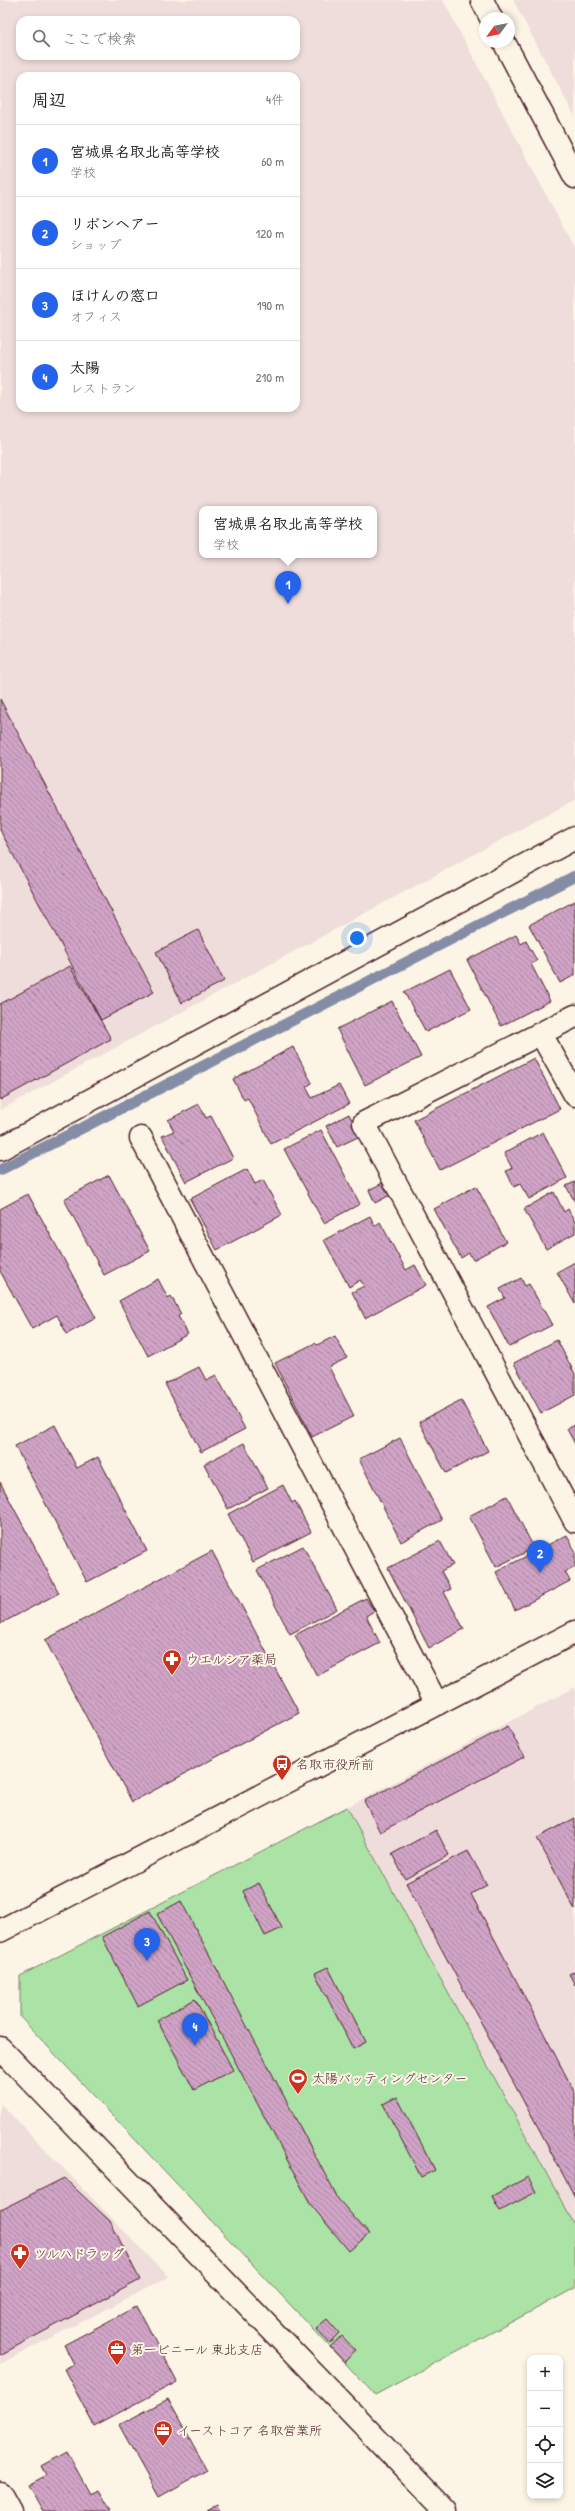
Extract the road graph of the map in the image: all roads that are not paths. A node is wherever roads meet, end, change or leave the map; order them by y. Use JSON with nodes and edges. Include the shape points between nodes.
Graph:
{"nodes":[{"id":1,"x":482,"y":0,"type":"edge"},
{"id":2,"x":488,"y":12,"type":"edge"},
{"id":3,"x":507,"y":48,"type":"edge"},
{"id":4,"x":575,"y":177,"type":"edge"},
{"id":5,"x":575,"y":838,"type":"edge"},
{"id":6,"x":575,"y":1016,"type":"edge"},
{"id":7,"x":541,"y":1034,"type":"junction"},
{"id":8,"x":575,"y":1095,"type":"edge"},
{"id":9,"x":141,"y":1138,"type":"dead end"},
{"id":10,"x":0,"y":1149,"type":"edge"},
{"id":11,"x":575,"y":1521,"type":"edge"},
{"id":12,"x":575,"y":1632,"type":"edge"},
{"id":13,"x":437,"y":1704,"type":"junction"},
{"id":14,"x":0,"y":1931,"type":"edge"},
{"id":15,"x":0,"y":2048,"type":"edge"},
{"id":16,"x":0,"y":2493,"type":"edge"},
{"id":17,"x":10,"y":2511,"type":"edge"},
{"id":18,"x":446,"y":2511,"type":"edge"}],
"edges":[{"from":1,"to":2,"type":"street"},
{"from":3,"to":4,"type":"street"},
{"from":5,"to":10,"type":"street"},
{"from":6,"to":7,"type":"street"},
{"from":7,"to":8,"type":"street"},
{"from":7,"to":11,"type":"street","via":[[364,1123]]},
{"from":9,"to":13,"type":"street"},
{"from":12,"to":13,"type":"street"},
{"from":13,"to":14,"type":"street"},
{"from":15,"to":18,"type":"street"},
{"from":16,"to":17,"type":"street"}]}
